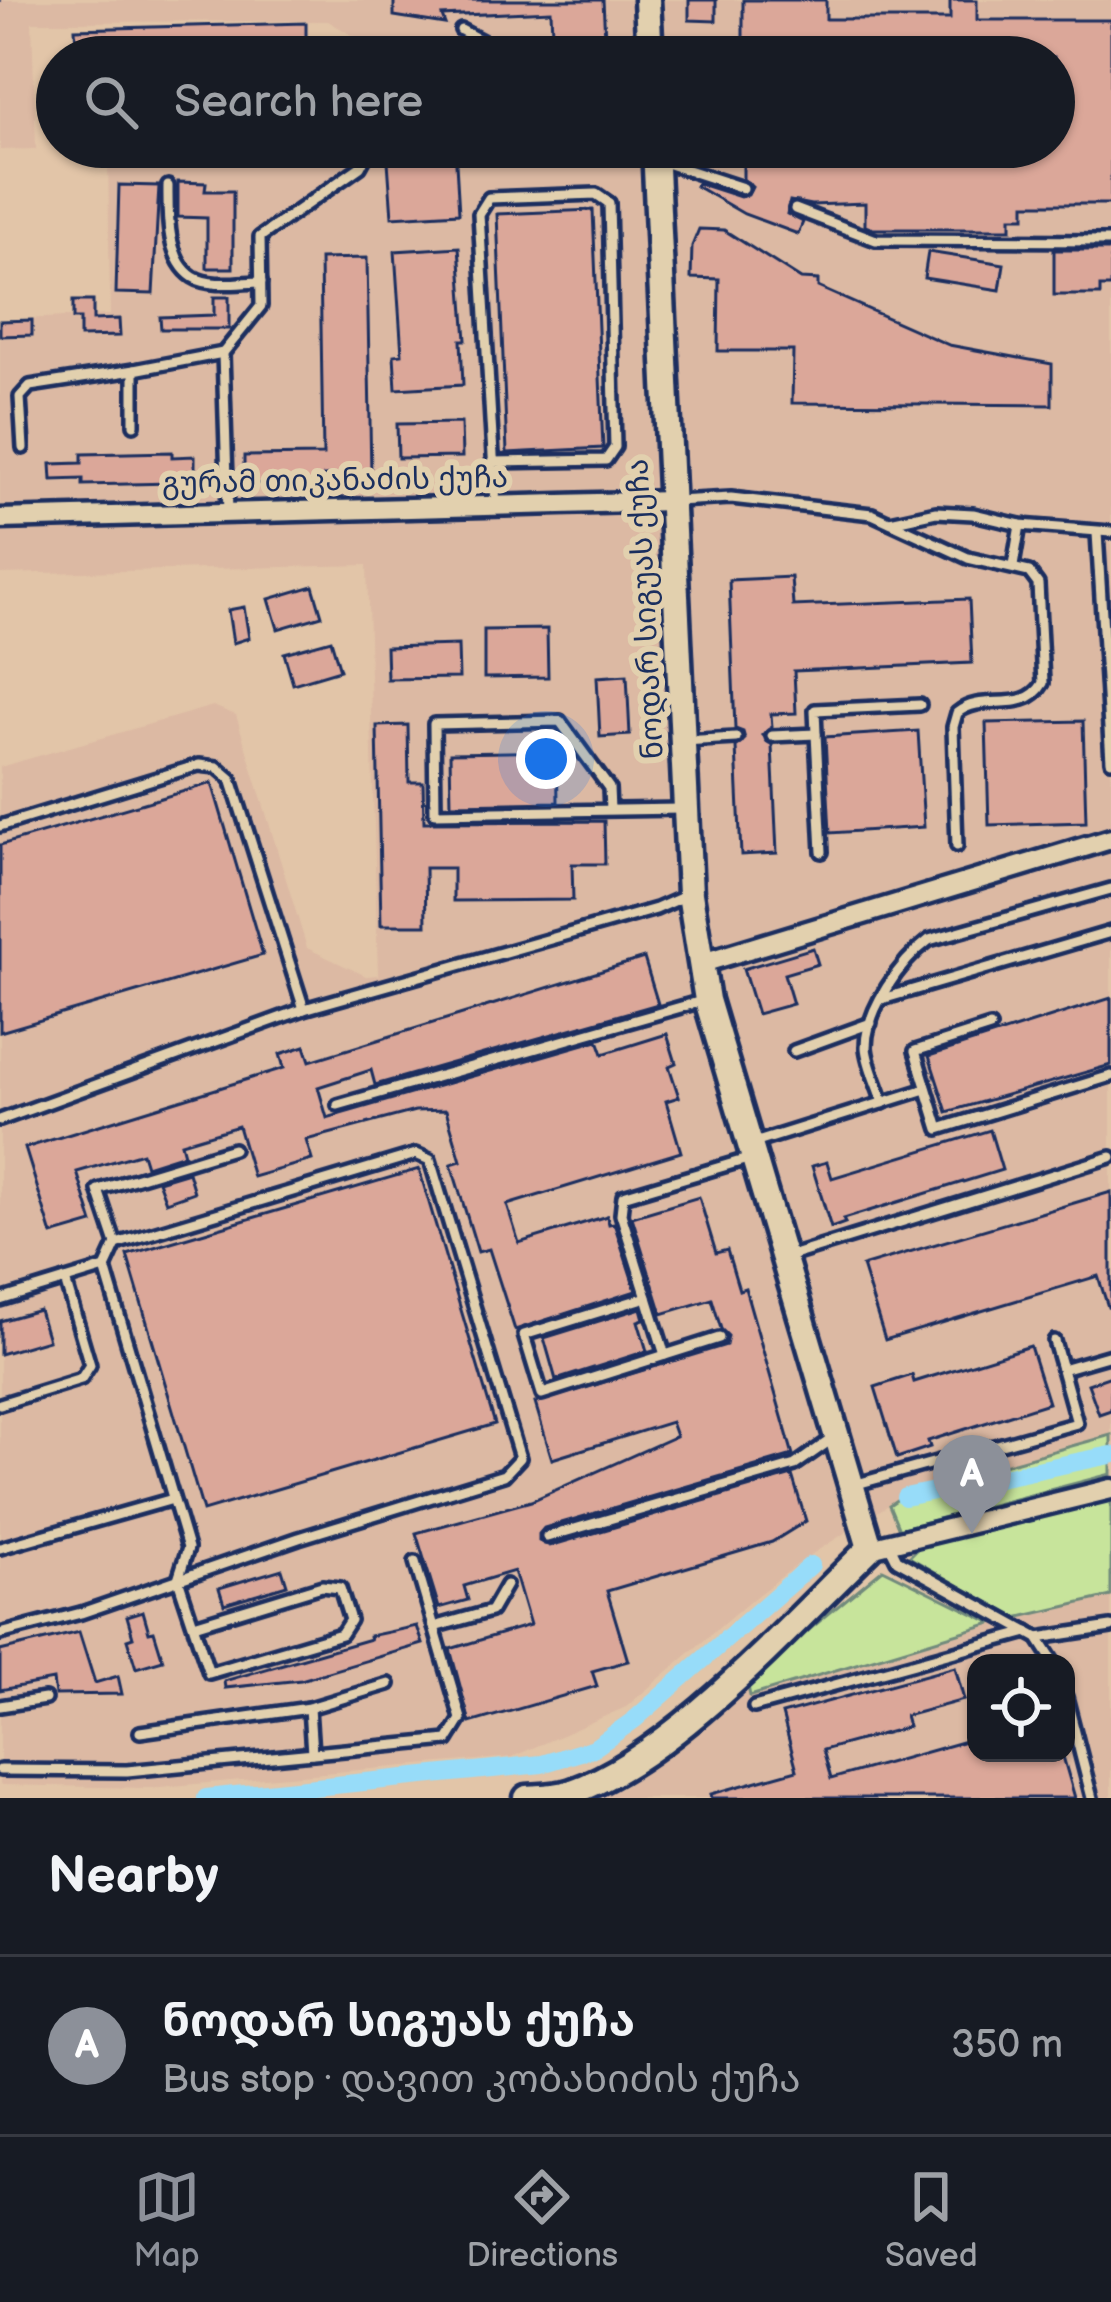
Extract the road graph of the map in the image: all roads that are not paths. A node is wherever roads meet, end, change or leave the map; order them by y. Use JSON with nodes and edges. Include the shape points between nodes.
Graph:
{"nodes":[{"id":1,"x":647,"y":0,"type":"edge"},
{"id":2,"x":461,"y":30,"type":"dead end"},
{"id":3,"x":472,"y":36,"type":"edge"},
{"id":4,"x":649,"y":36,"type":"edge"},
{"id":5,"x":357,"y":168,"type":"edge"},
{"id":6,"x":656,"y":168,"type":"edge"},
{"id":7,"x":693,"y":168,"type":"edge"},
{"id":8,"x":168,"y":186,"type":"dead end"},
{"id":9,"x":743,"y":188,"type":"dead end"},
{"id":10,"x":795,"y":208,"type":"dead end"},
{"id":11,"x":1111,"y":241,"type":"edge"},
{"id":12,"x":261,"y":282,"type":"junction"},
{"id":13,"x":223,"y":353,"type":"junction"},
{"id":14,"x":134,"y":370,"type":"junction"},
{"id":15,"x":134,"y":425,"type":"dead end"},
{"id":16,"x":22,"y":448,"type":"dead end"},
{"id":17,"x":492,"y":462,"type":"junction"},
{"id":18,"x":671,"y":501,"type":"junction"},
{"id":19,"x":496,"y":507,"type":"junction"},
{"id":20,"x":228,"y":513,"type":"junction"},
{"id":21,"x":0,"y":519,"type":"edge"},
{"id":22,"x":890,"y":522,"type":"junction"},
{"id":23,"x":1020,"y":525,"type":"junction"},
{"id":24,"x":1111,"y":532,"type":"edge"},
{"id":25,"x":1096,"y":533,"type":"junction"},
{"id":26,"x":1013,"y":566,"type":"junction"},
{"id":27,"x":1108,"y":678,"type":"edge"},
{"id":28,"x":920,"y":704,"type":"dead end"},
{"id":29,"x":817,"y":734,"type":"junction"},
{"id":30,"x":772,"y":736,"type":"dead end"},
{"id":31,"x":736,"y":738,"type":"dead end"},
{"id":32,"x":683,"y":741,"type":"junction"},
{"id":33,"x":1111,"y":761,"type":"edge"},
{"id":34,"x":686,"y":809,"type":"junction"},
{"id":35,"x":610,"y":811,"type":"junction"},
{"id":36,"x":0,"y":826,"type":"edge"},
{"id":37,"x":1111,"y":838,"type":"edge"},
{"id":38,"x":957,"y":846,"type":"dead end"},
{"id":39,"x":822,"y":852,"type":"dead end"},
{"id":40,"x":1111,"y":889,"type":"edge"},
{"id":41,"x":689,"y":894,"type":"junction"},
{"id":42,"x":1111,"y":932,"type":"edge"},
{"id":43,"x":702,"y":963,"type":"junction"},
{"id":44,"x":883,"y":999,"type":"junction"},
{"id":45,"x":707,"y":1000,"type":"junction"},
{"id":46,"x":304,"y":1009,"type":"junction"},
{"id":47,"x":871,"y":1023,"type":"junction"},
{"id":48,"x":990,"y":1028,"type":"dead end"},
{"id":49,"x":794,"y":1051,"type":"dead end"},
{"id":50,"x":1111,"y":1076,"type":"edge"},
{"id":51,"x":926,"y":1089,"type":"junction"},
{"id":52,"x":883,"y":1102,"type":"junction"},
{"id":53,"x":338,"y":1106,"type":"dead end"},
{"id":54,"x":0,"y":1120,"type":"edge"},
{"id":55,"x":233,"y":1149,"type":"dead end"},
{"id":56,"x":749,"y":1152,"type":"junction"},
{"id":57,"x":1111,"y":1157,"type":"edge"},
{"id":58,"x":116,"y":1244,"type":"junction"},
{"id":59,"x":782,"y":1258,"type":"junction"},
{"id":60,"x":105,"y":1268,"type":"junction"},
{"id":61,"x":65,"y":1280,"type":"junction"},
{"id":62,"x":647,"y":1297,"type":"junction"},
{"id":63,"x":0,"y":1300,"type":"edge"},
{"id":64,"x":719,"y":1338,"type":"dead end"},
{"id":65,"x":1054,"y":1342,"type":"dead end"},
{"id":66,"x":665,"y":1355,"type":"junction"},
{"id":67,"x":1111,"y":1355,"type":"edge"},
{"id":68,"x":1061,"y":1369,"type":"junction"},
{"id":69,"x":0,"y":1404,"type":"edge"},
{"id":70,"x":836,"y":1436,"type":"junction"},
{"id":71,"x":851,"y":1486,"type":"junction"},
{"id":72,"x":1111,"y":1489,"type":"edge"},
{"id":73,"x":173,"y":1499,"type":"junction"},
{"id":74,"x":547,"y":1538,"type":"dead end"},
{"id":75,"x":879,"y":1546,"type":"junction"},
{"id":76,"x":0,"y":1548,"type":"edge"},
{"id":77,"x":415,"y":1562,"type":"dead end"},
{"id":78,"x":178,"y":1580,"type":"junction"},
{"id":79,"x":506,"y":1585,"type":"dead end"},
{"id":80,"x":194,"y":1625,"type":"junction"},
{"id":81,"x":434,"y":1628,"type":"junction"},
{"id":82,"x":1111,"y":1628,"type":"edge"},
{"id":83,"x":0,"y":1634,"type":"edge"},
{"id":84,"x":1033,"y":1635,"type":"junction"},
{"id":85,"x":1047,"y":1654,"type":"edge"},
{"id":86,"x":389,"y":1684,"type":"dead end"},
{"id":87,"x":45,"y":1699,"type":"dead end"},
{"id":88,"x":0,"y":1706,"type":"edge"},
{"id":89,"x":754,"y":1707,"type":"dead end"},
{"id":90,"x":309,"y":1708,"type":"junction"},
{"id":91,"x":140,"y":1732,"type":"dead end"},
{"id":92,"x":1075,"y":1732,"type":"edge"},
{"id":93,"x":312,"y":1753,"type":"junction"},
{"id":94,"x":0,"y":1770,"type":"edge"},
{"id":95,"x":527,"y":1798,"type":"edge"},
{"id":96,"x":1092,"y":1798,"type":"edge"}],
"edges":[{"from":1,"to":4,"type":"street"},
{"from":2,"to":3,"type":"lane"},
{"from":5,"to":12,"type":"lane","via":[[260,237]]},
{"from":6,"to":18,"type":"street","name":"ნოდარ სიგუას ქუჩა"},
{"from":7,"to":9,"type":"lane"},
{"from":8,"to":12,"type":"lane","via":[[169,232],[194,277]]},
{"from":10,"to":11,"type":"lane","via":[[876,240]]},
{"from":12,"to":13,"type":"lane","via":[[261,306]]},
{"from":13,"to":14,"type":"lane"},
{"from":13,"to":20,"type":"lane"},
{"from":14,"to":15,"type":"lane"},
{"from":14,"to":16,"type":"lane","via":[[30,386],[20,397]]},
{"from":17,"to":17,"type":"lane","via":[[478,214],[489,199],[596,194],[609,203],[615,447],[606,460]]},
{"from":17,"to":19,"type":"lane"},
{"from":18,"to":19,"type":"street","name":"გურამ თიკანაძის ქუჩა"},
{"from":18,"to":22,"type":"lane","via":[[731,498]]},
{"from":18,"to":32,"type":"street","name":"ნოდარ სიგუას ქუჩა"},
{"from":19,"to":20,"type":"street","name":"გურამ თიკანაძის ქუჩა"},
{"from":20,"to":21,"type":"street","name":"გურამ თიკანაძის ქუჩა"},
{"from":22,"to":23,"type":"lane","via":[[936,512]]},
{"from":22,"to":26,"type":"lane","via":[[968,558]]},
{"from":23,"to":25,"type":"lane"},
{"from":23,"to":26,"type":"lane"},
{"from":24,"to":25,"type":"lane"},
{"from":25,"to":27,"type":"lane"},
{"from":26,"to":38,"type":"lane","via":[[1038,584],[1043,683],[1023,701],[978,703],[957,713]]},
{"from":27,"to":33,"type":"lane"},
{"from":28,"to":29,"type":"lane","via":[[815,710]]},
{"from":29,"to":30,"type":"lane"},
{"from":29,"to":39,"type":"lane"},
{"from":31,"to":32,"type":"lane"},
{"from":32,"to":34,"type":"street","name":"ნოდარ სიგუას ქუჩა"},
{"from":34,"to":35,"type":"lane"},
{"from":34,"to":41,"type":"street","name":"ნოდარ სიგუას ქუჩა"},
{"from":35,"to":35,"type":"lane","via":[[436,813],[434,724],[560,721],[610,788]]},
{"from":36,"to":46,"type":"lane","via":[[199,765],[217,767],[231,778]]},
{"from":37,"to":43,"type":"street"},
{"from":40,"to":44,"type":"lane","via":[[929,940]]},
{"from":41,"to":43,"type":"street","name":"ნოდარ სიგუას ქუჩა"},
{"from":41,"to":46,"type":"lane"},
{"from":42,"to":44,"type":"lane"},
{"from":43,"to":45,"type":"street","name":"ნოდარ სიგუას ქუჩა"},
{"from":44,"to":47,"type":"lane"},
{"from":45,"to":53,"type":"lane"},
{"from":45,"to":56,"type":"street","name":"ნოდარ სიგუას ქუჩა"},
{"from":46,"to":54,"type":"lane"},
{"from":47,"to":49,"type":"lane"},
{"from":47,"to":52,"type":"lane","via":[[866,1048]]},
{"from":48,"to":51,"type":"lane","via":[[915,1051]]},
{"from":50,"to":51,"type":"lane","via":[[939,1129]]},
{"from":51,"to":52,"type":"lane"},
{"from":52,"to":56,"type":"lane"},
{"from":55,"to":58,"type":"lane","via":[[98,1190]]},
{"from":56,"to":59,"type":"street","name":"ნოდარ სიგუას ქუჩა"},
{"from":56,"to":62,"type":"lane","via":[[623,1196],[621,1214]]},
{"from":57,"to":59,"type":"lane"},
{"from":58,"to":60,"type":"lane"},
{"from":58,"to":78,"type":"lane","via":[[416,1154],[430,1160],[520,1458],[503,1475]]},
{"from":59,"to":70,"type":"street","name":"ნოდარ სიგუას ქუჩა"},
{"from":60,"to":61,"type":"lane"},
{"from":60,"to":73,"type":"lane"},
{"from":61,"to":63,"type":"lane"},
{"from":61,"to":69,"type":"lane","via":[[86,1374]]},
{"from":62,"to":66,"type":"lane"},
{"from":62,"to":66,"type":"lane","via":[[524,1335],[542,1394]]},
{"from":64,"to":66,"type":"lane"},
{"from":65,"to":68,"type":"lane"},
{"from":67,"to":68,"type":"lane"},
{"from":68,"to":71,"type":"lane","via":[[1077,1423]]},
{"from":70,"to":71,"type":"street","name":"ნოდარ სიგუას ქუჩა"},
{"from":70,"to":74,"type":"lane","via":[[795,1465]]},
{"from":71,"to":75,"type":"street","name":"ნოდარ სიგუას ქუჩა"},
{"from":72,"to":75,"type":"street"},
{"from":73,"to":76,"type":"lane"},
{"from":73,"to":78,"type":"lane","via":[[188,1548]]},
{"from":75,"to":84,"type":"lane"},
{"from":75,"to":95,"type":"street","via":[[640,1755],[567,1794]]},
{"from":77,"to":81,"type":"lane"},
{"from":78,"to":80,"type":"lane"},
{"from":78,"to":83,"type":"lane"},
{"from":79,"to":81,"type":"lane","via":[[491,1612]]},
{"from":80,"to":80,"type":"lane","via":[[209,1672],[341,1634],[350,1620],[340,1588],[322,1586]]},
{"from":81,"to":93,"type":"lane","via":[[461,1719],[448,1740]]},
{"from":82,"to":84,"type":"lane"},
{"from":84,"to":85,"type":"lane"},
{"from":84,"to":89,"type":"lane"},
{"from":86,"to":90,"type":"lane"},
{"from":87,"to":88,"type":"lane"},
{"from":90,"to":91,"type":"lane"},
{"from":90,"to":93,"type":"lane"},
{"from":92,"to":96,"type":"lane"},
{"from":93,"to":94,"type":"lane","via":[[128,1771]]}]}
